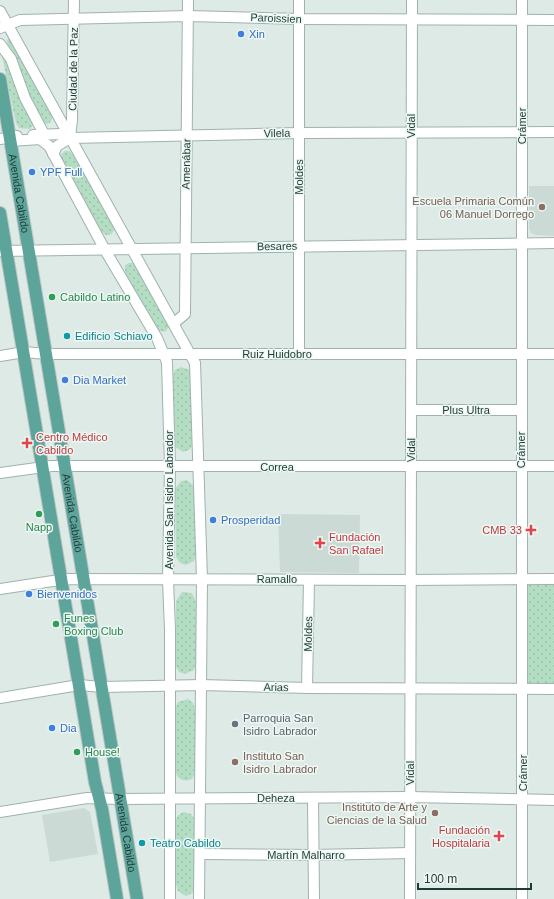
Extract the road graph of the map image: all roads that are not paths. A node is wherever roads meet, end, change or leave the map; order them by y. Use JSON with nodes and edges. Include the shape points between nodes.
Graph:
{"nodes":[{"id":1,"x":74,"y":0,"type":"edge"},
{"id":2,"x":188,"y":0,"type":"edge"},
{"id":3,"x":299,"y":0,"type":"edge"},
{"id":4,"x":412,"y":0,"type":"edge"},
{"id":5,"x":522,"y":0,"type":"edge"},
{"id":6,"x":0,"y":11,"type":"edge"},
{"id":7,"x":188,"y":16,"type":"junction"},
{"id":8,"x":300,"y":19,"type":"junction"},
{"id":9,"x":411,"y":19,"type":"junction"},
{"id":10,"x":74,"y":20,"type":"junction"},
{"id":11,"x":522,"y":20,"type":"junction"},
{"id":12,"x":554,"y":20,"type":"edge"},
{"id":13,"x":4,"y":26,"type":"edge"},
{"id":14,"x":0,"y":44,"type":"edge"},
{"id":15,"x":0,"y":79,"type":"edge"},
{"id":16,"x":411,"y":132,"type":"junction"},
{"id":17,"x":522,"y":132,"type":"junction"},
{"id":18,"x":554,"y":132,"type":"edge"},
{"id":19,"x":299,"y":133,"type":"junction"},
{"id":20,"x":44,"y":134,"type":"junction"},
{"id":21,"x":186,"y":135,"type":"junction"},
{"id":22,"x":70,"y":138,"type":"junction"},
{"id":23,"x":7,"y":139,"type":"edge"},
{"id":24,"x":53,"y":154,"type":"junction"},
{"id":25,"x":0,"y":213,"type":"edge"},
{"id":26,"x":522,"y":243,"type":"junction"},
{"id":27,"x":554,"y":243,"type":"edge"},
{"id":28,"x":411,"y":244,"type":"junction"},
{"id":29,"x":299,"y":246,"type":"junction"},
{"id":30,"x":185,"y":248,"type":"junction"},
{"id":31,"x":105,"y":250,"type":"junction"},
{"id":32,"x":133,"y":250,"type":"junction"},
{"id":33,"x":3,"y":251,"type":"edge"},
{"id":34,"x":30,"y":252,"type":"junction"},
{"id":35,"x":174,"y":323,"type":"junction"},
{"id":36,"x":24,"y":352,"type":"junction"},
{"id":37,"x":46,"y":354,"type":"junction"},
{"id":38,"x":190,"y":354,"type":"junction"},
{"id":39,"x":299,"y":354,"type":"junction"},
{"id":40,"x":554,"y":354,"type":"edge"},
{"id":41,"x":164,"y":355,"type":"junction"},
{"id":42,"x":412,"y":355,"type":"junction"},
{"id":43,"x":522,"y":355,"type":"junction"},
{"id":44,"x":0,"y":356,"type":"edge"},
{"id":45,"x":412,"y":410,"type":"junction"},
{"id":46,"x":521,"y":410,"type":"junction"},
{"id":47,"x":43,"y":466,"type":"junction"},
{"id":48,"x":65,"y":466,"type":"junction"},
{"id":49,"x":170,"y":466,"type":"junction"},
{"id":50,"x":521,"y":466,"type":"junction"},
{"id":51,"x":554,"y":466,"type":"edge"},
{"id":52,"x":198,"y":467,"type":"junction"},
{"id":53,"x":411,"y":467,"type":"junction"},
{"id":54,"x":0,"y":473,"type":"edge"},
{"id":55,"x":202,"y":579,"type":"junction"},
{"id":56,"x":523,"y":579,"type":"junction"},
{"id":57,"x":554,"y":579,"type":"edge"},
{"id":58,"x":72,"y":580,"type":"junction"},
{"id":59,"x":168,"y":580,"type":"junction"},
{"id":60,"x":309,"y":580,"type":"junction"},
{"id":61,"x":411,"y":580,"type":"junction"},
{"id":62,"x":0,"y":589,"type":"edge"},
{"id":63,"x":79,"y":685,"type":"junction"},
{"id":64,"x":202,"y":685,"type":"junction"},
{"id":65,"x":170,"y":686,"type":"junction"},
{"id":66,"x":102,"y":687,"type":"junction"},
{"id":67,"x":307,"y":688,"type":"junction"},
{"id":68,"x":410,"y":689,"type":"junction"},
{"id":69,"x":523,"y":689,"type":"junction"},
{"id":70,"x":554,"y":689,"type":"edge"},
{"id":71,"x":0,"y":698,"type":"edge"},
{"id":72,"x":99,"y":797,"type":"junction"},
{"id":73,"x":410,"y":797,"type":"junction"},
{"id":74,"x":170,"y":798,"type":"junction"},
{"id":75,"x":200,"y":798,"type":"junction"},
{"id":76,"x":313,"y":798,"type":"junction"},
{"id":77,"x":523,"y":798,"type":"junction"},
{"id":78,"x":120,"y":799,"type":"junction"},
{"id":79,"x":554,"y":800,"type":"edge"},
{"id":80,"x":0,"y":812,"type":"edge"},
{"id":81,"x":410,"y":853,"type":"junction"},
{"id":82,"x":201,"y":854,"type":"junction"},
{"id":83,"x":313,"y":855,"type":"junction"},
{"id":84,"x":117,"y":899,"type":"edge"},
{"id":85,"x":137,"y":899,"type":"edge"},
{"id":86,"x":170,"y":899,"type":"edge"},
{"id":87,"x":199,"y":899,"type":"edge"},
{"id":88,"x":314,"y":899,"type":"edge"},
{"id":89,"x":410,"y":899,"type":"edge"},
{"id":90,"x":522,"y":899,"type":"edge"}],
"edges":[{"from":1,"to":10,"type":"street","name":"Ciudad de la Paz"},
{"from":2,"to":7,"type":"street","name":"Amenábar"},
{"from":3,"to":8,"type":"street","name":"Moldes"},
{"from":4,"to":9,"type":"street","name":"Vidal"},
{"from":5,"to":11,"type":"street","name":"Crámer"},
{"from":6,"to":13,"type":"street"},
{"from":7,"to":8,"type":"street","name":"Paroissien"},
{"from":7,"to":10,"type":"street","name":"Paroissien"},
{"from":7,"to":21,"type":"street","name":"Amenábar"},
{"from":8,"to":9,"type":"street","name":"Paroissien"},
{"from":8,"to":19,"type":"street","name":"Moldes"},
{"from":9,"to":11,"type":"street","name":"Paroissien"},
{"from":9,"to":16,"type":"street","name":"Vidal"},
{"from":10,"to":13,"type":"street","name":"Paroissien","via":[[20,20]]},
{"from":10,"to":22,"type":"street","name":"Ciudad de la Paz"},
{"from":11,"to":12,"type":"street","name":"Paroissien"},
{"from":11,"to":17,"type":"street","name":"Crámer"},
{"from":13,"to":22,"type":"street"},
{"from":14,"to":20,"type":"street","via":[[11,59],[25,98]]},
{"from":15,"to":23,"type":"main road","name":"Avenida Cabildo"},
{"from":16,"to":17,"type":"street","name":"Vilela"},
{"from":16,"to":19,"type":"street","name":"Vilela"},
{"from":16,"to":28,"type":"street","name":"Vidal"},
{"from":17,"to":18,"type":"street","name":"Vilela"},
{"from":17,"to":26,"type":"street","name":"Crámer"},
{"from":19,"to":21,"type":"street","name":"Vilela"},
{"from":19,"to":29,"type":"street","name":"Moldes"},
{"from":20,"to":22,"type":"street","name":"Vilela","via":[[61,134]]},
{"from":20,"to":23,"type":"street","name":"Vilela"},
{"from":21,"to":22,"type":"street","name":"Vilela"},
{"from":21,"to":30,"type":"street","name":"Amenábar"},
{"from":22,"to":24,"type":"street","via":[[57,146]]},
{"from":22,"to":32,"type":"street"},
{"from":23,"to":24,"type":"street","via":[[40,139],[49,146]]},
{"from":23,"to":34,"type":"main road","name":"Avenida Cabildo"},
{"from":24,"to":31,"type":"street","name":"Avenida San Isidro Labrador"},
{"from":25,"to":33,"type":"main road","name":"Avenida Cabildo"},
{"from":26,"to":27,"type":"street","name":"Besares"},
{"from":26,"to":28,"type":"street","name":"Besares"},
{"from":26,"to":43,"type":"street","name":"Crámer"},
{"from":28,"to":29,"type":"street","name":"Besares"},
{"from":28,"to":42,"type":"street","name":"Vidal"},
{"from":29,"to":30,"type":"street","name":"Besares"},
{"from":29,"to":39,"type":"street","name":"Moldes"},
{"from":30,"to":32,"type":"street","name":"Besares"},
{"from":30,"to":35,"type":"street","name":"Amenábar","via":[[185,314]]},
{"from":31,"to":32,"type":"street","name":"Besares"},
{"from":31,"to":34,"type":"street","name":"Besares"},
{"from":31,"to":41,"type":"street","name":"Avenida San Isidro Labrador"},
{"from":32,"to":35,"type":"street"},
{"from":33,"to":34,"type":"street","name":"Besares"},
{"from":33,"to":36,"type":"main road","name":"Avenida Cabildo"},
{"from":34,"to":37,"type":"main road","name":"Avenida Cabildo"},
{"from":35,"to":38,"type":"street"},
{"from":36,"to":37,"type":"street","name":"Ruiz Huidobro"},
{"from":36,"to":44,"type":"street","name":"Ruiz Huidobro"},
{"from":36,"to":47,"type":"main road","name":"Avenida Cabildo"},
{"from":37,"to":41,"type":"street","name":"Ruiz Huidobro"},
{"from":37,"to":48,"type":"main road","name":"Avenida Cabildo"},
{"from":38,"to":39,"type":"street","name":"Ruiz Huidobro"},
{"from":38,"to":41,"type":"street","name":"Ruiz Huidobro"},
{"from":38,"to":52,"type":"street","via":[[195,363]]},
{"from":39,"to":42,"type":"street","name":"Ruiz Huidobro"},
{"from":40,"to":43,"type":"street","name":"Ruiz Huidobro"},
{"from":41,"to":49,"type":"street","name":"Avenida San Isidro Labrador","via":[[167,362]]},
{"from":42,"to":43,"type":"street","name":"Ruiz Huidobro"},
{"from":42,"to":45,"type":"street","name":"Vidal"},
{"from":43,"to":46,"type":"street","name":"Crámer"},
{"from":45,"to":46,"type":"street","name":"Plus Ultra"},
{"from":45,"to":53,"type":"street","name":"Vidal"},
{"from":46,"to":50,"type":"street","name":"Crámer"},
{"from":47,"to":48,"type":"street","name":"Correa"},
{"from":47,"to":54,"type":"street","name":"Correa"},
{"from":47,"to":58,"type":"main road","name":"Avenida Cabildo"},
{"from":48,"to":49,"type":"street","name":"Correa"},
{"from":48,"to":58,"type":"main road","name":"Avenida Cabildo"},
{"from":49,"to":52,"type":"street","name":"Correa"},
{"from":49,"to":59,"type":"street","name":"Avenida San Isidro Labrador"},
{"from":50,"to":51,"type":"street","name":"Correa"},
{"from":50,"to":53,"type":"street","name":"Correa"},
{"from":50,"to":56,"type":"street","name":"Crámer"},
{"from":52,"to":53,"type":"street","name":"Correa"},
{"from":52,"to":55,"type":"street"},
{"from":53,"to":61,"type":"street","name":"Vidal"},
{"from":55,"to":59,"type":"street","name":"Ramallo"},
{"from":55,"to":60,"type":"street","name":"Ramallo"},
{"from":55,"to":64,"type":"street"},
{"from":56,"to":57,"type":"street","name":"Ramallo"},
{"from":56,"to":61,"type":"street","name":"Ramallo"},
{"from":56,"to":69,"type":"street","name":"Crámer"},
{"from":58,"to":59,"type":"street","name":"Ramallo"},
{"from":58,"to":62,"type":"street","name":"Ramallo"},
{"from":58,"to":63,"type":"main road","name":"Avenida Cabildo"},
{"from":58,"to":66,"type":"main road","name":"Avenida Cabildo"},
{"from":59,"to":65,"type":"street","name":"Avenida San Isidro Labrador"},
{"from":60,"to":61,"type":"street","name":"Ramallo"},
{"from":60,"to":67,"type":"street","name":"Moldes"},
{"from":61,"to":68,"type":"street","name":"Vidal"},
{"from":63,"to":66,"type":"street","name":"Arias"},
{"from":63,"to":71,"type":"street","name":"Arias"},
{"from":63,"to":72,"type":"main road","name":"Avenida Cabildo"},
{"from":64,"to":65,"type":"street","name":"Arias"},
{"from":64,"to":67,"type":"street","name":"Arias"},
{"from":64,"to":75,"type":"street"},
{"from":65,"to":66,"type":"street","name":"Arias"},
{"from":65,"to":74,"type":"street","name":"Avenida San Isidro Labrador"},
{"from":66,"to":78,"type":"main road","name":"Avenida Cabildo"},
{"from":67,"to":68,"type":"street","name":"Arias"},
{"from":68,"to":69,"type":"street","name":"Arias"},
{"from":68,"to":73,"type":"street","name":"Vidal"},
{"from":69,"to":70,"type":"street","name":"Arias"},
{"from":69,"to":77,"type":"street","name":"Crámer"},
{"from":72,"to":78,"type":"street","name":"Deheza"},
{"from":72,"to":80,"type":"street","name":"Deheza"},
{"from":72,"to":84,"type":"main road","name":"Avenida Cabildo"},
{"from":73,"to":76,"type":"street","name":"Deheza"},
{"from":73,"to":77,"type":"street","name":"Deheza"},
{"from":73,"to":81,"type":"street","name":"Vidal"},
{"from":74,"to":75,"type":"street","name":"Deheza"},
{"from":74,"to":78,"type":"street","name":"Deheza"},
{"from":74,"to":86,"type":"street","name":"Avenida San Isidro Labrador"},
{"from":75,"to":76,"type":"street","name":"Deheza"},
{"from":75,"to":82,"type":"street"},
{"from":76,"to":83,"type":"street"},
{"from":77,"to":79,"type":"street","name":"Deheza"},
{"from":77,"to":90,"type":"street","name":"Crámer"},
{"from":78,"to":85,"type":"main road","name":"Avenida Cabildo"},
{"from":81,"to":83,"type":"street","name":"Martín Malharro"},
{"from":81,"to":89,"type":"street","name":"Vidal"},
{"from":82,"to":83,"type":"street","name":"Martín Malharro"},
{"from":82,"to":87,"type":"street"},
{"from":83,"to":88,"type":"street"}]}
